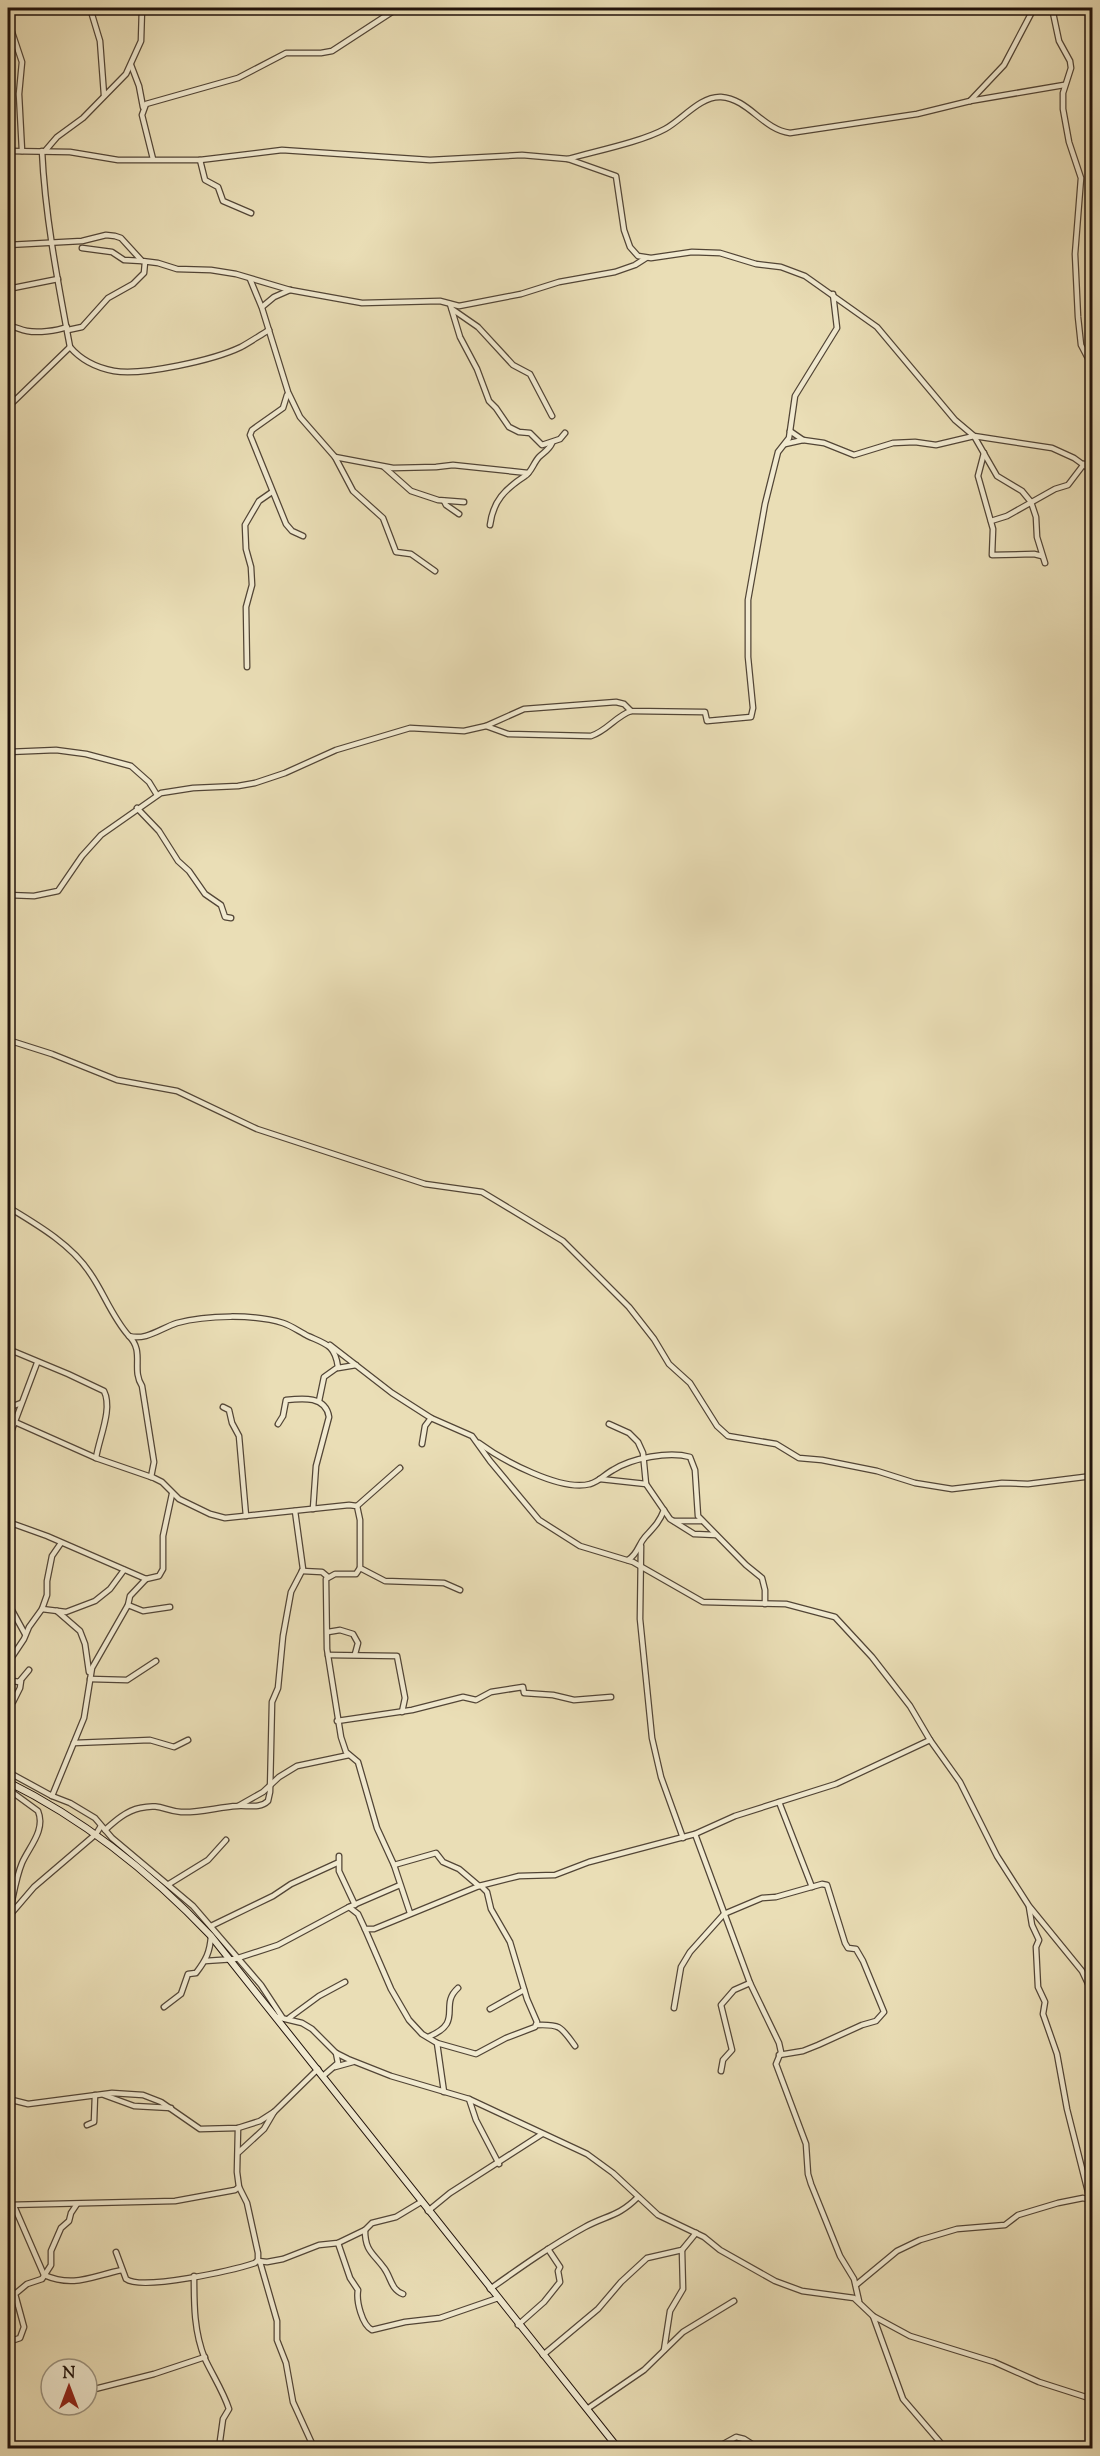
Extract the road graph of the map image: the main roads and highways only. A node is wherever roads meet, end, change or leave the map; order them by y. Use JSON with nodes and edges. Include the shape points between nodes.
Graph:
{"nodes":[{"id":1,"x":8,"y":1782,"type":"edge"},
{"id":2,"x":618,"y":2448,"type":"edge"}],
"edges":[{"from":1,"to":2,"type":"main road","via":[[96,1834],[155,1881],[234,1959],[428,2211]]}]}
